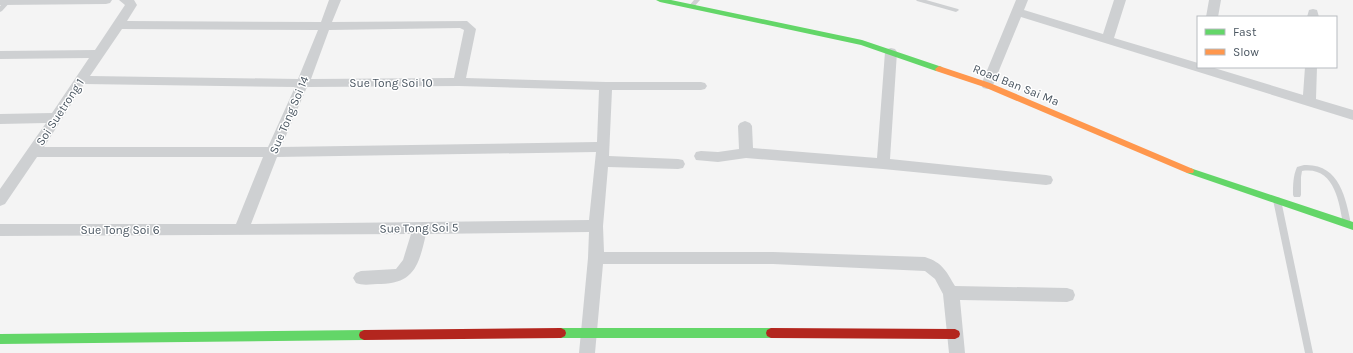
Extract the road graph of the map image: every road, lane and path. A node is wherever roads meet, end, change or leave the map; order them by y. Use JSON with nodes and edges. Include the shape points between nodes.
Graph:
{"nodes":[{"id":1,"x":9,"y":0,"type":"edge"},
{"id":2,"x":106,"y":0,"type":"edge"},
{"id":3,"x":125,"y":0,"type":"edge"},
{"id":4,"x":335,"y":0,"type":"edge"},
{"id":5,"x":660,"y":0,"type":"edge"},
{"id":6,"x":919,"y":0,"type":"edge"},
{"id":7,"x":1022,"y":0,"type":"edge"},
{"id":8,"x":1120,"y":0,"type":"edge"},
{"id":9,"x":1215,"y":0,"type":"edge"},
{"id":10,"x":0,"y":1,"type":"edge"},
{"id":11,"x":694,"y":3,"type":"edge"},
{"id":12,"x":0,"y":10,"type":"edge"},
{"id":13,"x":956,"y":10,"type":"dead end"},
{"id":14,"x":1017,"y":12,"type":"junction"},
{"id":15,"x":1212,"y":16,"type":"edge"},
{"id":16,"x":120,"y":25,"type":"junction"},
{"id":17,"x":324,"y":26,"type":"junction"},
{"id":18,"x":1108,"y":39,"type":"junction"},
{"id":19,"x":891,"y":52,"type":"junction"},
{"id":20,"x":99,"y":54,"type":"junction"},
{"id":21,"x":0,"y":55,"type":"edge"},
{"id":22,"x":1197,"y":66,"type":"edge"},
{"id":23,"x":1202,"y":68,"type":"edge"},
{"id":24,"x":1310,"y":68,"type":"edge"},
{"id":25,"x":81,"y":80,"type":"junction"},
{"id":26,"x":459,"y":82,"type":"junction"},
{"id":27,"x":303,"y":84,"type":"junction"},
{"id":28,"x":987,"y":85,"type":"junction"},
{"id":29,"x":606,"y":86,"type":"junction"},
{"id":30,"x":701,"y":86,"type":"dead end"},
{"id":31,"x":1309,"y":102,"type":"junction"},
{"id":32,"x":1353,"y":115,"type":"edge"},
{"id":33,"x":56,"y":118,"type":"junction"},
{"id":34,"x":0,"y":119,"type":"edge"},
{"id":35,"x":745,"y":126,"type":"dead end"},
{"id":36,"x":34,"y":152,"type":"junction"},
{"id":37,"x":272,"y":152,"type":"junction"},
{"id":38,"x":746,"y":153,"type":"junction"},
{"id":39,"x":602,"y":154,"type":"junction"},
{"id":40,"x":701,"y":156,"type":"dead end"},
{"id":41,"x":678,"y":164,"type":"dead end"},
{"id":42,"x":883,"y":164,"type":"junction"},
{"id":43,"x":1046,"y":180,"type":"dead end"},
{"id":44,"x":2,"y":194,"type":"edge"},
{"id":45,"x":1297,"y":195,"type":"dead end"},
{"id":46,"x":1277,"y":200,"type":"junction"},
{"id":47,"x":1350,"y":225,"type":"edge"},
{"id":48,"x":596,"y":226,"type":"junction"},
{"id":49,"x":420,"y":228,"type":"junction"},
{"id":50,"x":0,"y":230,"type":"edge"},
{"id":51,"x":241,"y":230,"type":"junction"},
{"id":52,"x":596,"y":258,"type":"junction"},
{"id":53,"x":361,"y":278,"type":"dead end"},
{"id":54,"x":951,"y":293,"type":"junction"},
{"id":55,"x":1067,"y":295,"type":"dead end"},
{"id":56,"x":588,"y":334,"type":"junction"},
{"id":57,"x":955,"y":334,"type":"junction"},
{"id":58,"x":0,"y":339,"type":"edge"},
{"id":59,"x":587,"y":353,"type":"edge"},
{"id":60,"x":957,"y":353,"type":"edge"},
{"id":61,"x":1309,"y":353,"type":"edge"}],
"edges":[{"from":1,"to":2,"type":"street"},
{"from":1,"to":10,"type":"street"},
{"from":1,"to":12,"type":"lane"},
{"from":3,"to":16,"type":"street","name":"Soi Suetrong 1","via":[[131,5]]},
{"from":4,"to":17,"type":"street","name":"Sue Tong Soi 14"},
{"from":5,"to":11,"type":"street","name":"Road Ban Sai Ma"},
{"from":6,"to":13,"type":"lane"},
{"from":7,"to":14,"type":"street"},
{"from":8,"to":18,"type":"street"},
{"from":9,"to":15,"type":"street"},
{"from":11,"to":19,"type":"street","name":"Road Ban Sai Ma"},
{"from":14,"to":18,"type":"street"},
{"from":14,"to":28,"type":"street"},
{"from":16,"to":17,"type":"street"},
{"from":16,"to":20,"type":"street","name":"Soi Suetrong 1"},
{"from":17,"to":26,"type":"street","via":[[463,24],[470,29]]},
{"from":17,"to":27,"type":"street","name":"Sue Tong Soi 14"},
{"from":18,"to":22,"type":"street"},
{"from":19,"to":28,"type":"street","name":"Road Ban Sai Ma"},
{"from":19,"to":42,"type":"street"},
{"from":20,"to":21,"type":"street"},
{"from":20,"to":25,"type":"street","name":"Soi Suetrong 1"},
{"from":23,"to":31,"type":"street"},
{"from":24,"to":31,"type":"street"},
{"from":25,"to":27,"type":"street","name":"Sue Tong Soi 10"},
{"from":25,"to":33,"type":"street","name":"Soi Suetrong 1"},
{"from":26,"to":27,"type":"street","name":"Sue Tong Soi 10"},
{"from":26,"to":29,"type":"street","name":"Sue Tong Soi 10"},
{"from":27,"to":37,"type":"street","name":"Sue Tong Soi 14"},
{"from":28,"to":46,"type":"street","name":"Road Ban Sai Ma","via":[[1189,171]]},
{"from":29,"to":30,"type":"street","name":"Sue Tong Soi 10"},
{"from":29,"to":39,"type":"street"},
{"from":31,"to":32,"type":"street"},
{"from":33,"to":34,"type":"street"},
{"from":33,"to":36,"type":"street","name":"Soi Suetrong 1"},
{"from":35,"to":38,"type":"street"},
{"from":36,"to":37,"type":"street"},
{"from":36,"to":44,"type":"street","name":"Soi Suetrong 1"},
{"from":37,"to":39,"type":"street"},
{"from":37,"to":51,"type":"street","name":"Sue Tong Soi 14"},
{"from":38,"to":40,"type":"street"},
{"from":38,"to":42,"type":"street"},
{"from":39,"to":41,"type":"street"},
{"from":39,"to":48,"type":"street"},
{"from":42,"to":43,"type":"street"},
{"from":45,"to":47,"type":"lane","via":[[1299,169],[1306,167],[1327,174],[1336,182]]},
{"from":46,"to":47,"type":"street","name":"Road Ban Sai Ma"},
{"from":46,"to":61,"type":"lane"},
{"from":48,"to":49,"type":"street","name":"Sue Tong Soi 5"},
{"from":48,"to":52,"type":"street"},
{"from":49,"to":51,"type":"street","name":"Sue Tong Soi 5"},
{"from":49,"to":53,"type":"street","via":[[409,265],[404,272],[396,276]]},
{"from":50,"to":51,"type":"street","name":"Sue Tong Soi 6"},
{"from":52,"to":54,"type":"street","via":[[773,258],[924,264],[931,266],[940,274]]},
{"from":52,"to":56,"type":"street"},
{"from":54,"to":55,"type":"street"},
{"from":54,"to":57,"type":"street"},
{"from":56,"to":57,"type":"street"},
{"from":56,"to":58,"type":"street"},
{"from":56,"to":59,"type":"street"},
{"from":57,"to":60,"type":"street"}]}
